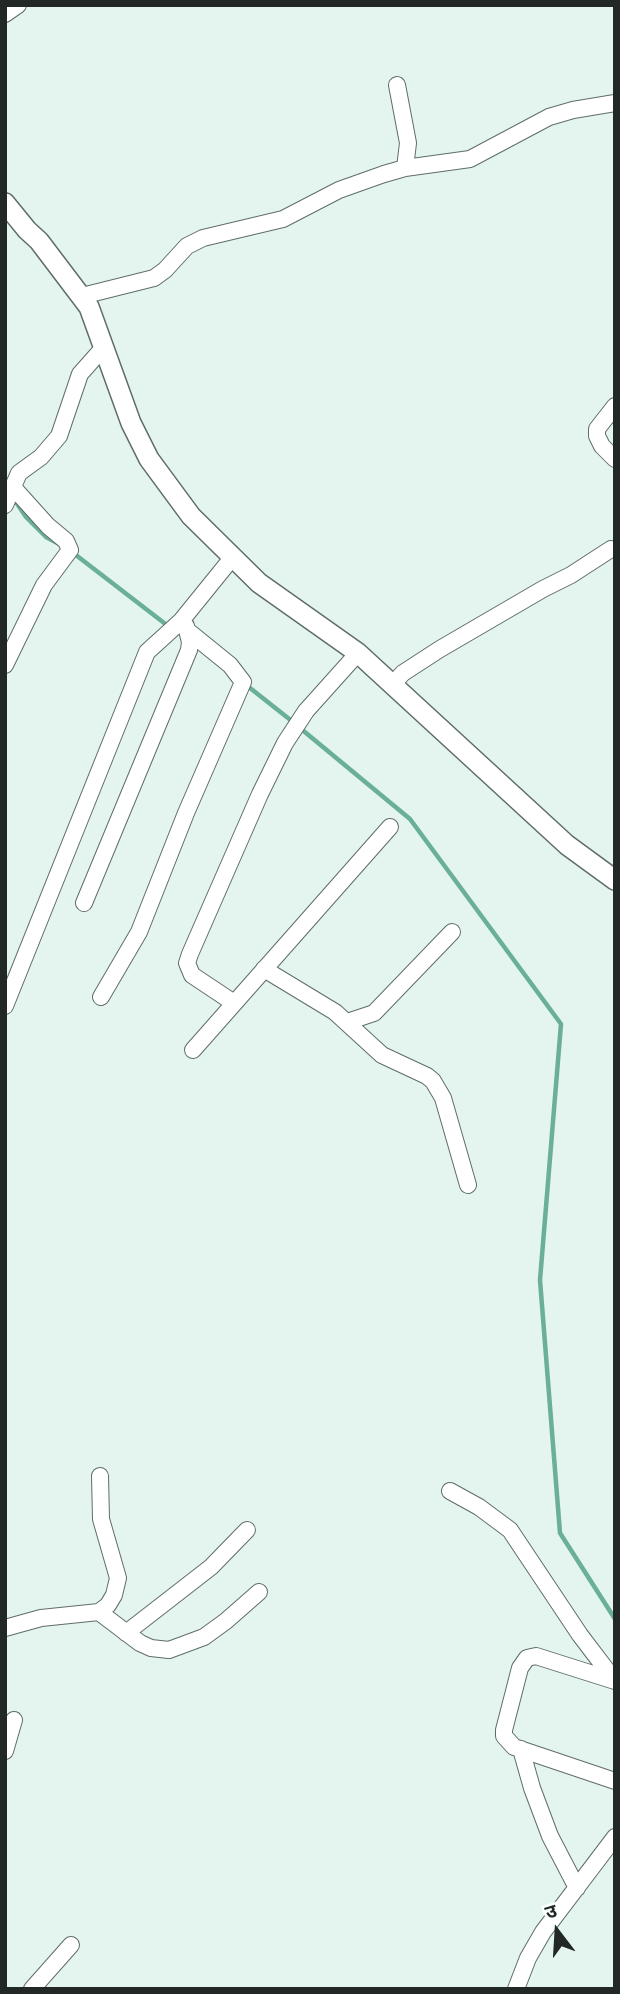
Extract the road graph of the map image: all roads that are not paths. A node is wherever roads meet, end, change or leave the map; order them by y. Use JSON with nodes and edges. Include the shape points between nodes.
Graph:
{"nodes":[{"id":1,"x":18,"y":5,"type":"edge"},
{"id":2,"x":5,"y":14,"type":"edge"},
{"id":3,"x":397,"y":85,"type":"dead end"},
{"id":4,"x":615,"y":103,"type":"edge"},
{"id":5,"x":405,"y":168,"type":"junction"},
{"id":6,"x":8,"y":212,"type":"edge"},
{"id":7,"x":82,"y":296,"type":"junction"},
{"id":8,"x":104,"y":347,"type":"junction"},
{"id":9,"x":615,"y":406,"type":"edge"},
{"id":10,"x":615,"y":459,"type":"edge"},
{"id":11,"x":12,"y":486,"type":"junction"},
{"id":12,"x":5,"y":505,"type":"edge"},
{"id":13,"x":611,"y":549,"type":"dead end"},
{"id":14,"x":232,"y":558,"type":"junction"},
{"id":15,"x":186,"y":624,"type":"junction"},
{"id":16,"x":358,"y":653,"type":"junction"},
{"id":17,"x":5,"y":665,"type":"edge"},
{"id":18,"x":392,"y":685,"type":"junction"},
{"id":19,"x":390,"y":827,"type":"dead end"},
{"id":20,"x":615,"y":880,"type":"edge"},
{"id":21,"x":84,"y":903,"type":"dead end"},
{"id":22,"x":452,"y":932,"type":"dead end"},
{"id":23,"x":264,"y":969,"type":"junction"},
{"id":24,"x":101,"y":997,"type":"dead end"},
{"id":25,"x":234,"y":1003,"type":"junction"},
{"id":26,"x":5,"y":1006,"type":"edge"},
{"id":27,"x":347,"y":1021,"type":"junction"},
{"id":28,"x":193,"y":1050,"type":"dead end"},
{"id":29,"x":468,"y":1185,"type":"dead end"},
{"id":30,"x":100,"y":1476,"type":"dead end"},
{"id":31,"x":450,"y":1490,"type":"dead end"},
{"id":32,"x":247,"y":1530,"type":"dead end"},
{"id":33,"x":259,"y":1592,"type":"dead end"},
{"id":34,"x":99,"y":1612,"type":"junction"},
{"id":35,"x":5,"y":1628,"type":"edge"},
{"id":36,"x":126,"y":1633,"type":"junction"},
{"id":37,"x":615,"y":1681,"type":"edge"},
{"id":38,"x":14,"y":1720,"type":"dead end"},
{"id":39,"x":521,"y":1749,"type":"junction"},
{"id":40,"x":5,"y":1751,"type":"edge"},
{"id":41,"x":615,"y":1781,"type":"edge"},
{"id":42,"x":615,"y":1837,"type":"edge"},
{"id":43,"x":577,"y":1888,"type":"junction"},
{"id":44,"x":71,"y":1945,"type":"dead end"},
{"id":45,"x":32,"y":1989,"type":"edge"},
{"id":46,"x":516,"y":1989,"type":"edge"}],
"edges":[{"from":1,"to":2,"type":"street"},
{"from":3,"to":5,"type":"street","via":[[408,143]]},
{"from":4,"to":5,"type":"street","via":[[549,117],[470,159]]},
{"from":5,"to":7,"type":"street","via":[[339,190],[283,219],[203,238],[187,246],[154,278]]},
{"from":6,"to":7,"type":"street","via":[[39,241]]},
{"from":7,"to":8,"type":"street"},
{"from":8,"to":11,"type":"street","via":[[80,374],[59,436],[19,473]]},
{"from":8,"to":14,"type":"street","via":[[131,423],[149,458],[191,516]]},
{"from":9,"to":10,"type":"street","via":[[597,429],[597,436]]},
{"from":11,"to":12,"type":"street"},
{"from":11,"to":17,"type":"street","via":[[70,550],[44,585]]},
{"from":13,"to":18,"type":"street","via":[[440,649]]},
{"from":14,"to":15,"type":"street"},
{"from":14,"to":16,"type":"street","via":[[259,583]]},
{"from":15,"to":21,"type":"street","via":[[189,650]]},
{"from":15,"to":24,"type":"street","via":[[243,682],[139,932]]},
{"from":15,"to":26,"type":"street","via":[[147,652]]},
{"from":16,"to":18,"type":"street"},
{"from":16,"to":25,"type":"street","via":[[292,731],[187,963],[191,975]]},
{"from":18,"to":20,"type":"street","via":[[567,845]]},
{"from":19,"to":23,"type":"street"},
{"from":22,"to":27,"type":"street","via":[[374,1013]]},
{"from":23,"to":25,"type":"street"},
{"from":23,"to":27,"type":"street"},
{"from":25,"to":28,"type":"street"},
{"from":27,"to":29,"type":"street","via":[[382,1055],[427,1076],[438,1087]]},
{"from":30,"to":34,"type":"street","via":[[101,1519],[118,1578],[114,1595]]},
{"from":31,"to":37,"type":"street","via":[[510,1530]]},
{"from":32,"to":36,"type":"street","via":[[211,1567]]},
{"from":33,"to":36,"type":"street","via":[[215,1629],[178,1648],[151,1648]]},
{"from":34,"to":35,"type":"street","via":[[41,1618]]},
{"from":34,"to":36,"type":"street"},
{"from":37,"to":39,"type":"street","via":[[536,1656],[527,1658],[520,1668],[504,1730],[509,1743]]},
{"from":38,"to":40,"type":"street"},
{"from":39,"to":41,"type":"street"},
{"from":39,"to":43,"type":"street","via":[[550,1836]]},
{"from":42,"to":43,"type":"street"},
{"from":43,"to":46,"type":"street","via":[[543,1932]]},
{"from":44,"to":45,"type":"street"}]}
